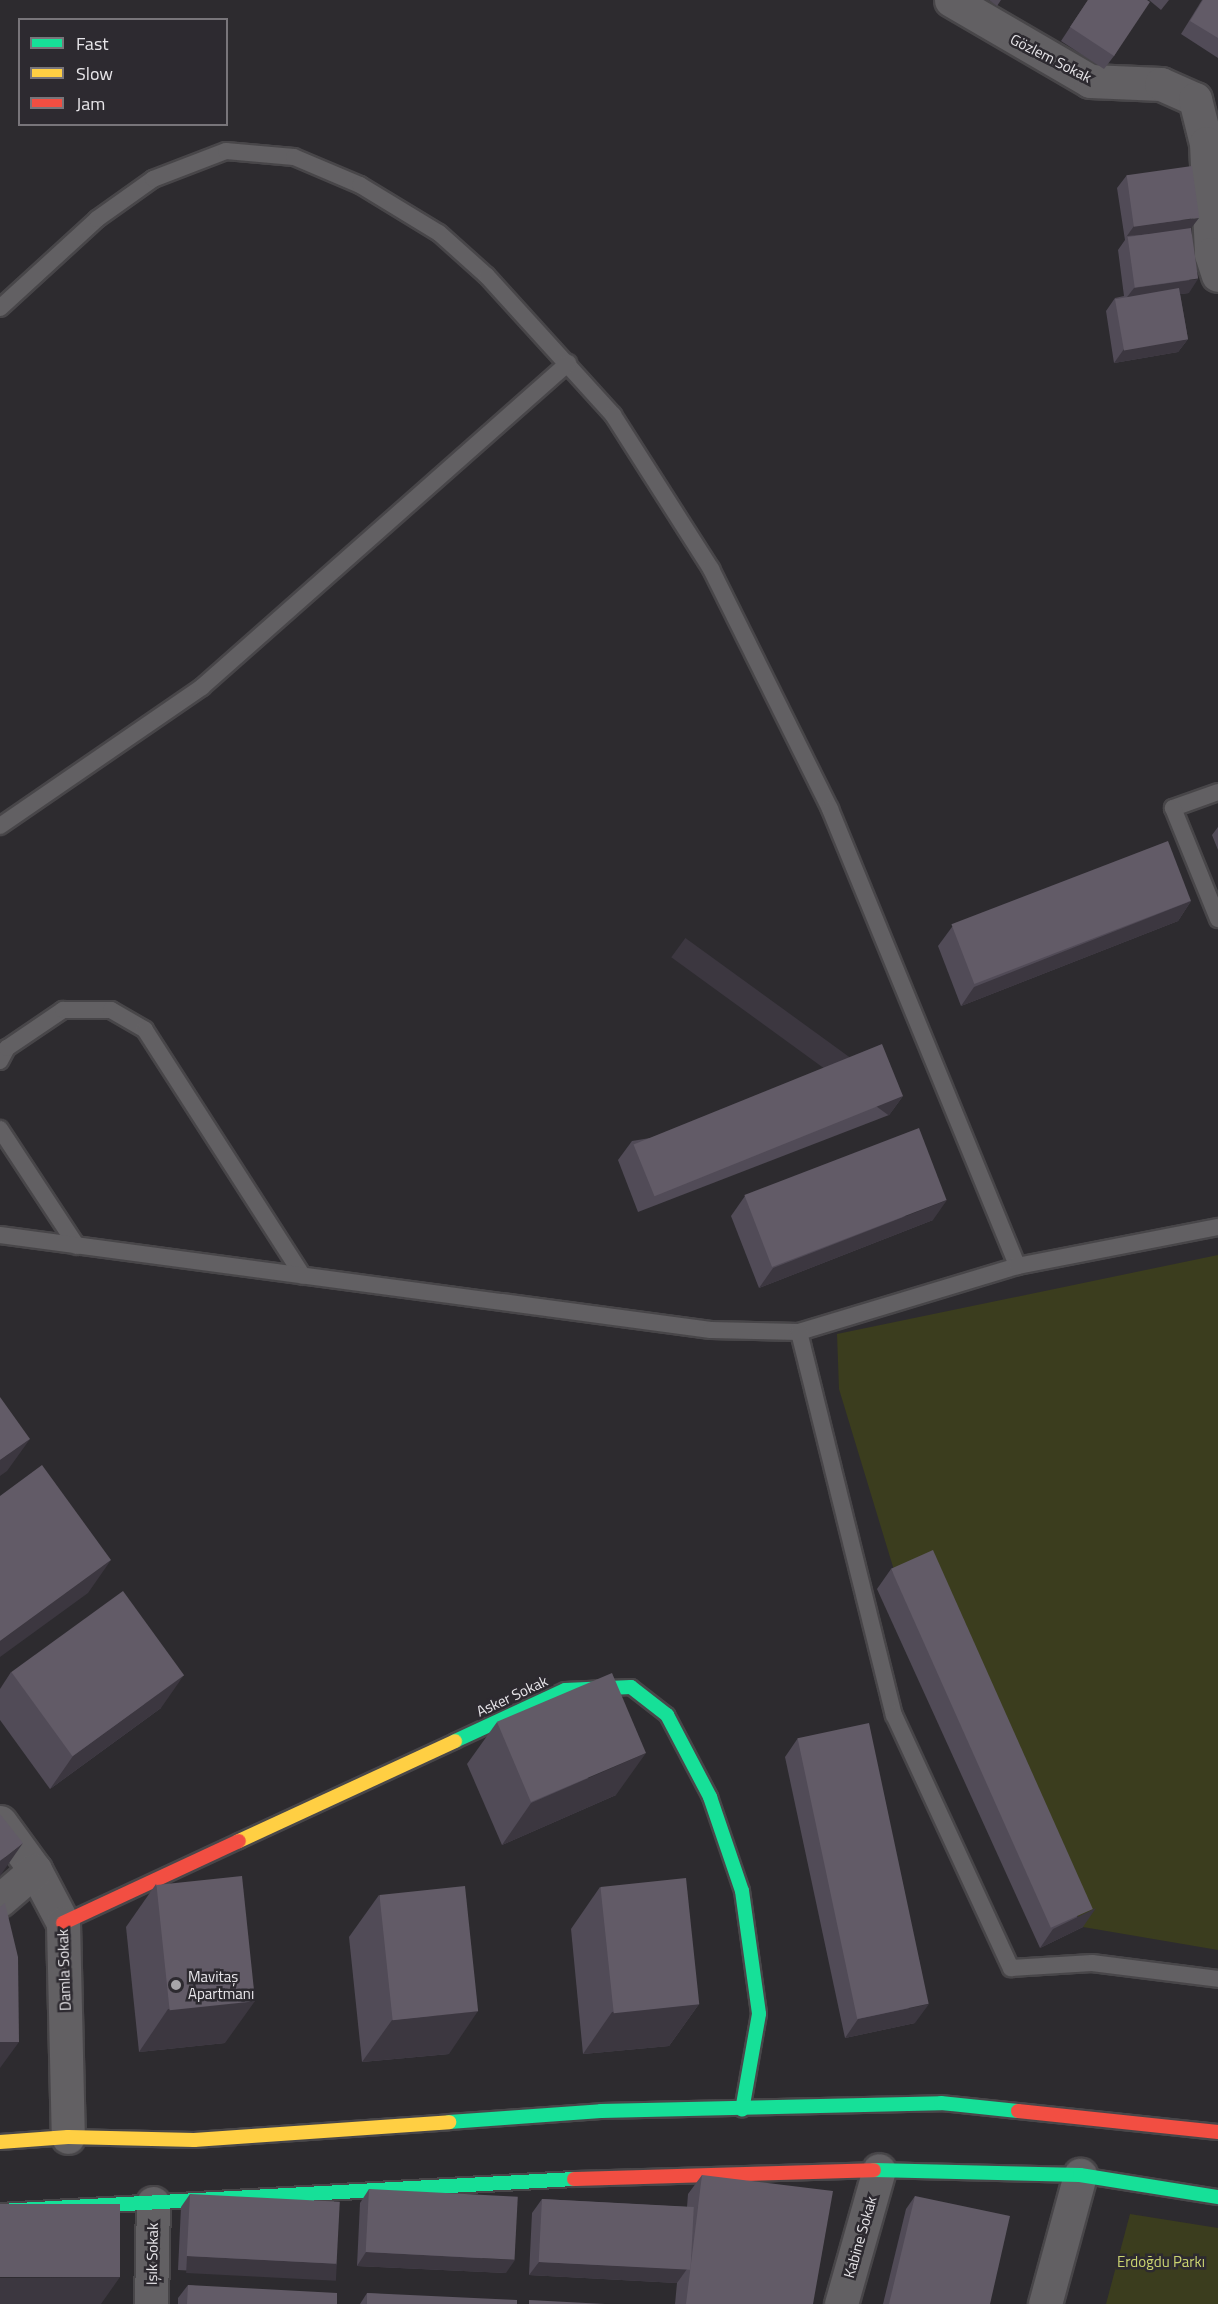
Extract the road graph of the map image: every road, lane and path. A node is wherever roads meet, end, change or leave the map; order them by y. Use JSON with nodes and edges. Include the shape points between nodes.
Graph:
{"nodes":[{"id":1,"x":951,"y":0,"type":"edge"},
{"id":2,"x":1218,"y":275,"type":"edge"},
{"id":3,"x":0,"y":308,"type":"edge"},
{"id":4,"x":568,"y":363,"type":"junction"},
{"id":5,"x":1218,"y":792,"type":"edge"},
{"id":6,"x":0,"y":826,"type":"edge"},
{"id":7,"x":1218,"y":919,"type":"edge"},
{"id":8,"x":0,"y":1061,"type":"edge"},
{"id":9,"x":0,"y":1129,"type":"edge"},
{"id":10,"x":1218,"y":1227,"type":"edge"},
{"id":11,"x":0,"y":1235,"type":"edge"},
{"id":12,"x":77,"y":1246,"type":"junction"},
{"id":13,"x":1017,"y":1266,"type":"junction"},
{"id":14,"x":303,"y":1276,"type":"junction"},
{"id":15,"x":800,"y":1332,"type":"junction"},
{"id":16,"x":0,"y":1821,"type":"edge"},
{"id":17,"x":35,"y":1870,"type":"junction"},
{"id":18,"x":0,"y":1900,"type":"edge"},
{"id":19,"x":63,"y":1923,"type":"junction"},
{"id":20,"x":1218,"y":1979,"type":"edge"},
{"id":21,"x":742,"y":2110,"type":"junction"},
{"id":22,"x":1218,"y":2132,"type":"edge"},
{"id":23,"x":68,"y":2137,"type":"junction"},
{"id":24,"x":0,"y":2142,"type":"edge"},
{"id":25,"x":879,"y":2170,"type":"junction"},
{"id":26,"x":1080,"y":2175,"type":"junction"},
{"id":27,"x":1218,"y":2197,"type":"edge"},
{"id":28,"x":153,"y":2203,"type":"junction"},
{"id":29,"x":0,"y":2211,"type":"edge"},
{"id":30,"x":151,"y":2304,"type":"edge"},
{"id":31,"x":841,"y":2304,"type":"edge"},
{"id":32,"x":1045,"y":2304,"type":"edge"}],
"edges":[{"from":1,"to":2,"type":"street","name":"Gözlem Sokak","via":[[1090,81],[1161,84],[1195,99],[1206,143],[1211,254]]},
{"from":3,"to":4,"type":"lane","via":[[97,219],[153,179],[226,151],[256,152],[294,157],[360,185],[439,233],[487,276]]},
{"from":4,"to":6,"type":"lane","via":[[202,687]]},
{"from":4,"to":13,"type":"lane","via":[[613,416],[716,579],[830,809]]},
{"from":5,"to":7,"type":"lane","via":[[1173,808]]},
{"from":8,"to":14,"type":"lane","via":[[7,1048],[63,1010],[111,1010],[145,1030]]},
{"from":9,"to":12,"type":"lane"},
{"from":10,"to":13,"type":"lane"},
{"from":11,"to":12,"type":"lane"},
{"from":12,"to":14,"type":"lane"},
{"from":13,"to":15,"type":"lane"},
{"from":14,"to":15,"type":"lane","via":[[711,1330]]},
{"from":15,"to":20,"type":"lane","via":[[894,1715],[1011,1968],[1092,1963]]},
{"from":16,"to":17,"type":"street","name":"Damla Sokak"},
{"from":17,"to":18,"type":"street"},
{"from":17,"to":19,"type":"street","name":"Damla Sokak"},
{"from":19,"to":21,"type":"main road","name":"Asker Sokak","via":[[565,1690],[631,1688],[667,1715],[710,1797],[742,1891],[759,2014]]},
{"from":19,"to":23,"type":"street","name":"Damla Sokak"},
{"from":21,"to":22,"type":"main road","via":[[941,2103]]},
{"from":21,"to":23,"type":"main road","via":[[602,2111],[194,2140]]},
{"from":23,"to":24,"type":"main road"},
{"from":25,"to":26,"type":"main road"},
{"from":25,"to":28,"type":"main road","via":[[605,2177]]},
{"from":25,"to":31,"type":"street","name":"Kabine Sokak"},
{"from":26,"to":27,"type":"main road"},
{"from":26,"to":32,"type":"street"},
{"from":28,"to":29,"type":"main road"},
{"from":28,"to":30,"type":"street","name":"Işık Sokak"}]}
